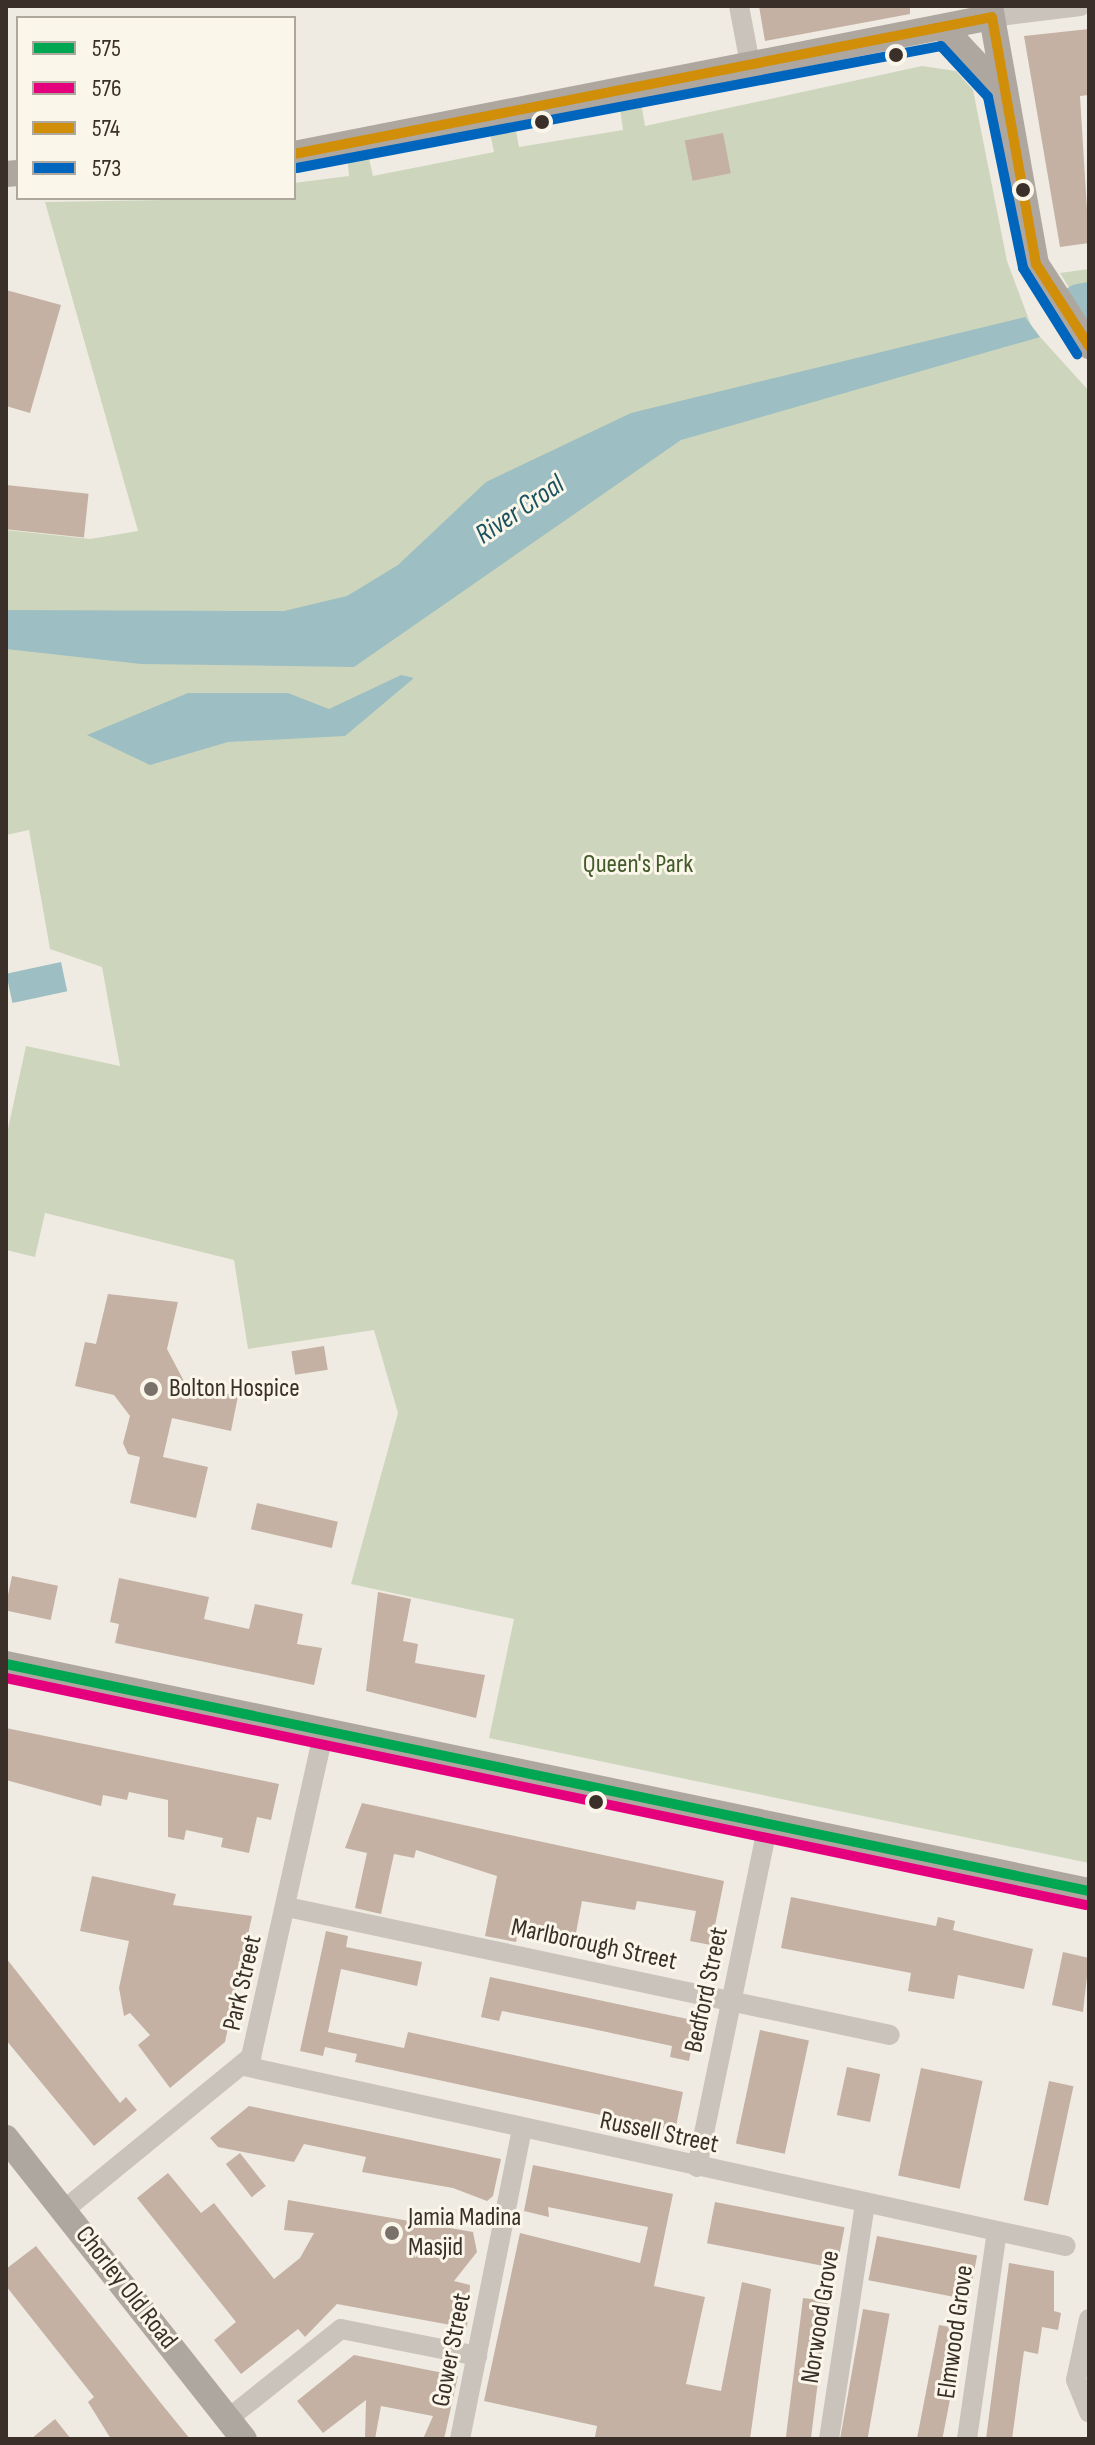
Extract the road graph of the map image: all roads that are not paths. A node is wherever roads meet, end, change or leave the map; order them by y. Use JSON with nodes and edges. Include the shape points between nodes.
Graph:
{"nodes":[{"id":1,"x":739,"y":6,"type":"edge"},
{"id":2,"x":1078,"y":6,"type":"edge"},
{"id":3,"x":991,"y":12,"type":"edge"},
{"id":4,"x":946,"y":31,"type":"junction"},
{"id":5,"x":751,"y":69,"type":"junction"},
{"id":6,"x":1001,"y":90,"type":"junction"},
{"id":7,"x":296,"y":154,"type":"edge"},
{"id":8,"x":1089,"y":346,"type":"edge"},
{"id":9,"x":6,"y":1664,"type":"edge"},
{"id":10,"x":324,"y":1730,"type":"junction"},
{"id":11,"x":768,"y":1824,"type":"junction"},
{"id":12,"x":1089,"y":1891,"type":"edge"},
{"id":13,"x":287,"y":1907,"type":"junction"},
{"id":14,"x":732,"y":2001,"type":"junction"},
{"id":15,"x":890,"y":2035,"type":"dead end"},
{"id":16,"x":244,"y":2066,"type":"junction"},
{"id":17,"x":522,"y":2130,"type":"junction"},
{"id":18,"x":6,"y":2138,"type":"edge"},
{"id":19,"x":697,"y":2167,"type":"junction"},
{"id":20,"x":865,"y":2204,"type":"junction"},
{"id":21,"x":64,"y":2210,"type":"junction"},
{"id":22,"x":997,"y":2232,"type":"junction"},
{"id":23,"x":1066,"y":2246,"type":"dead end"},
{"id":24,"x":1089,"y":2319,"type":"edge"},
{"id":25,"x":477,"y":2356,"type":"junction"},
{"id":26,"x":1089,"y":2412,"type":"edge"},
{"id":27,"x":229,"y":2418,"type":"junction"},
{"id":28,"x":244,"y":2439,"type":"edge"},
{"id":29,"x":460,"y":2439,"type":"edge"},
{"id":30,"x":829,"y":2439,"type":"edge"},
{"id":31,"x":967,"y":2439,"type":"edge"}],
"edges":[{"from":1,"to":5,"type":"street"},
{"from":2,"to":3,"type":"street"},
{"from":3,"to":4,"type":"main road"},
{"from":3,"to":6,"type":"main road"},
{"from":4,"to":5,"type":"main road"},
{"from":4,"to":6,"type":"main road"},
{"from":5,"to":7,"type":"main road"},
{"from":6,"to":8,"type":"main road","via":[[1036,264],[1062,315]]},
{"from":9,"to":10,"type":"main road"},
{"from":10,"to":11,"type":"main road"},
{"from":10,"to":13,"type":"street","name":"Park Street"},
{"from":11,"to":12,"type":"main road"},
{"from":11,"to":14,"type":"street","name":"Bedford Street"},
{"from":13,"to":14,"type":"street","name":"Marlborough Street"},
{"from":13,"to":16,"type":"street","name":"Park Street","via":[[260,2036]]},
{"from":14,"to":15,"type":"street","name":"Marlborough Street"},
{"from":14,"to":19,"type":"street","name":"Bedford Street"},
{"from":16,"to":17,"type":"street","name":"Russell Street"},
{"from":16,"to":21,"type":"street","name":"Park Street"},
{"from":17,"to":19,"type":"street","name":"Russell Street"},
{"from":17,"to":25,"type":"street","name":"Gower Street"},
{"from":18,"to":21,"type":"main road","name":"Chorley Old Road"},
{"from":19,"to":20,"type":"street","name":"Russell Street"},
{"from":20,"to":22,"type":"street","name":"Russell Street"},
{"from":20,"to":30,"type":"street","name":"Norwood Grove"},
{"from":21,"to":27,"type":"main road","name":"Chorley Old Road"},
{"from":22,"to":23,"type":"street","name":"Russell Street"},
{"from":22,"to":31,"type":"street","name":"Elmwood Grove"},
{"from":24,"to":26,"type":"street","via":[[1076,2380]]},
{"from":25,"to":27,"type":"street","via":[[341,2329]]},
{"from":25,"to":29,"type":"street","name":"Gower Street"},
{"from":27,"to":28,"type":"main road","name":"Chorley Old Road"}]}
